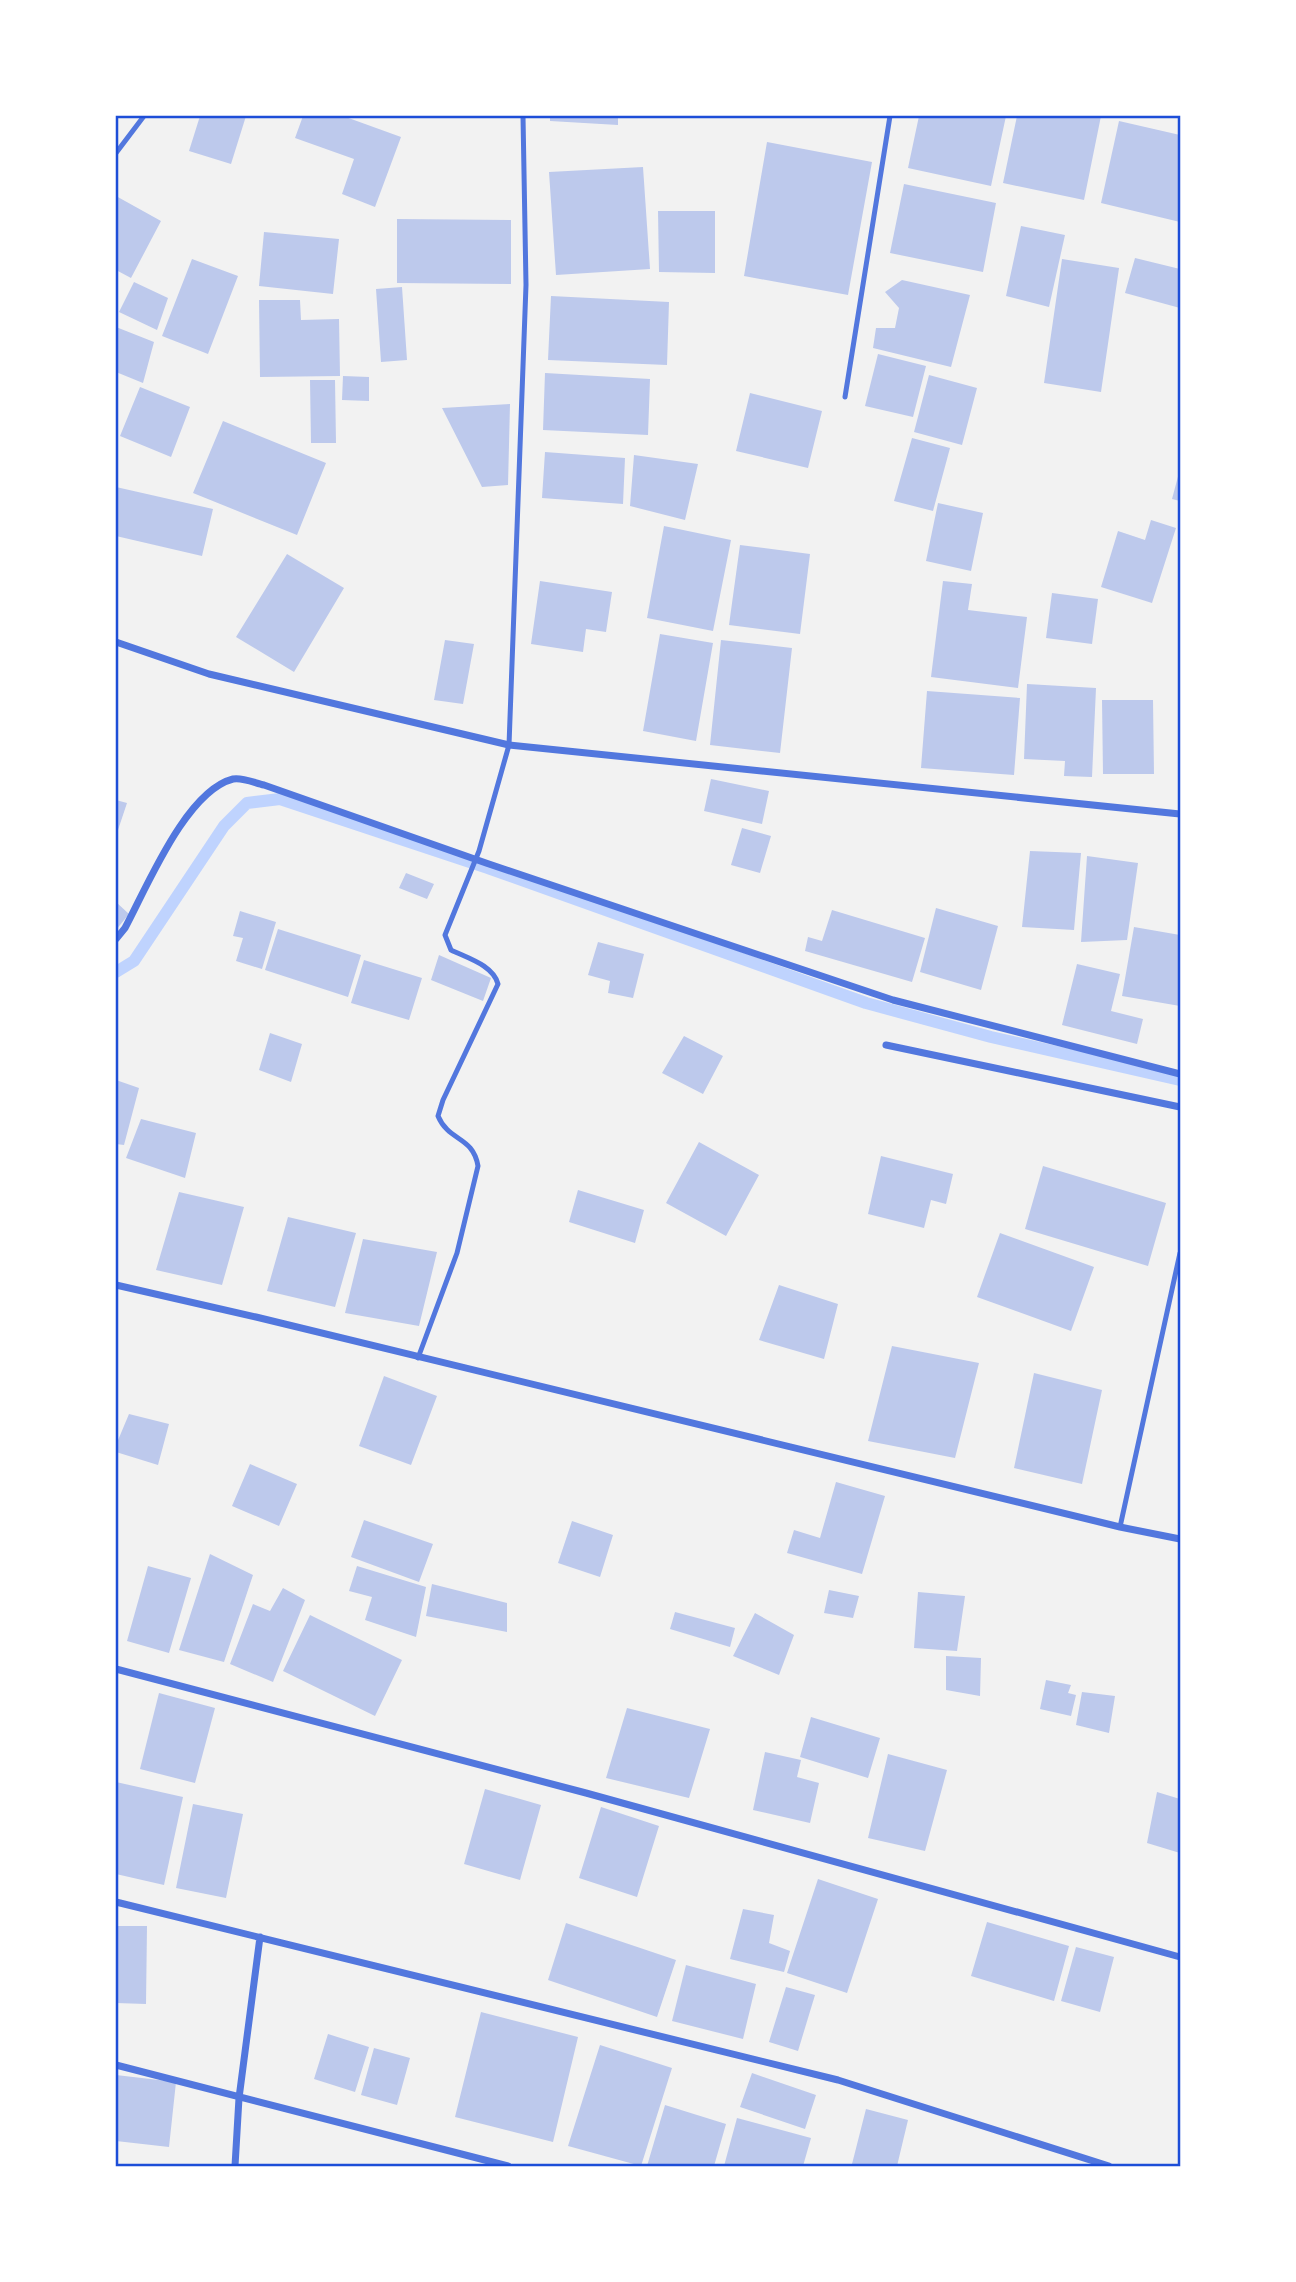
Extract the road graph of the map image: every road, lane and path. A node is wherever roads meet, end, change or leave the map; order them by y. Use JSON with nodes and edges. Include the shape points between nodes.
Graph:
{"nodes":[{"id":1,"x":144,"y":116,"type":"edge"},
{"id":2,"x":523,"y":116,"type":"edge"},
{"id":3,"x":890,"y":116,"type":"edge"},
{"id":4,"x":116,"y":153,"type":"edge"},
{"id":5,"x":845,"y":397,"type":"dead end"},
{"id":6,"x":116,"y":642,"type":"edge"},
{"id":7,"x":509,"y":745,"type":"junction"},
{"id":8,"x":1181,"y":814,"type":"edge"},
{"id":9,"x":116,"y":939,"type":"edge"},
{"id":10,"x":886,"y":1045,"type":"dead end"},
{"id":11,"x":1181,"y":1074,"type":"edge"},
{"id":12,"x":1181,"y":1107,"type":"edge"},
{"id":13,"x":1181,"y":1253,"type":"edge"},
{"id":14,"x":116,"y":1285,"type":"edge"},
{"id":15,"x":418,"y":1358,"type":"junction"},
{"id":16,"x":1120,"y":1527,"type":"junction"},
{"id":17,"x":1181,"y":1539,"type":"edge"},
{"id":18,"x":116,"y":1669,"type":"edge"},
{"id":19,"x":116,"y":1902,"type":"edge"},
{"id":20,"x":260,"y":1937,"type":"junction"},
{"id":21,"x":1181,"y":1957,"type":"edge"},
{"id":22,"x":116,"y":2065,"type":"edge"},
{"id":23,"x":239,"y":2098,"type":"junction"},
{"id":24,"x":235,"y":2166,"type":"edge"},
{"id":25,"x":508,"y":2166,"type":"edge"},
{"id":26,"x":1109,"y":2166,"type":"edge"}],
"edges":[{"from":1,"to":4,"type":"lane"},
{"from":2,"to":7,"type":"lane","via":[[526,285]]},
{"from":3,"to":5,"type":"lane"},
{"from":6,"to":7,"type":"street","via":[[209,674]]},
{"from":7,"to":8,"type":"street"},
{"from":7,"to":15,"type":"lane","via":[[479,851],[445,935],[448,946],[488,969],[498,984],[438,1116],[448,1132],[476,1153],[478,1166],[457,1253]]},
{"from":9,"to":11,"type":"street","via":[[179,826],[210,790],[236,778],[893,1000]]},
{"from":10,"to":12,"type":"street"},
{"from":13,"to":16,"type":"lane"},
{"from":14,"to":15,"type":"street"},
{"from":15,"to":16,"type":"street"},
{"from":16,"to":17,"type":"street"},
{"from":18,"to":21,"type":"street"},
{"from":19,"to":20,"type":"street"},
{"from":20,"to":23,"type":"street"},
{"from":20,"to":26,"type":"street","via":[[838,2080]]},
{"from":22,"to":23,"type":"street"},
{"from":23,"to":24,"type":"street"},
{"from":23,"to":25,"type":"street"}]}
